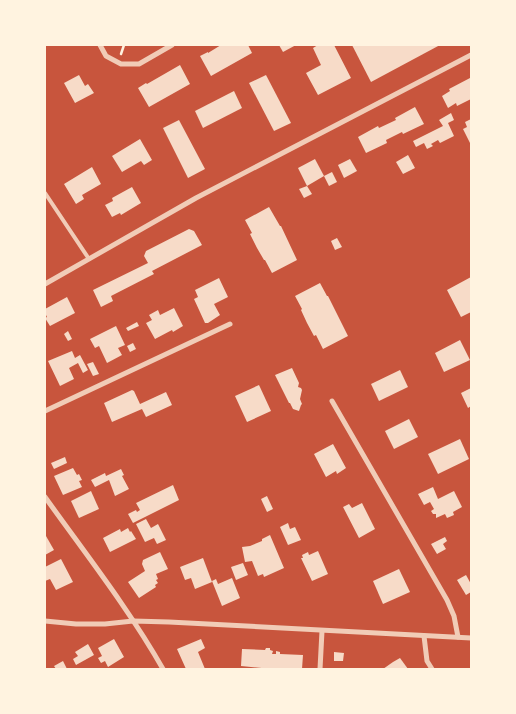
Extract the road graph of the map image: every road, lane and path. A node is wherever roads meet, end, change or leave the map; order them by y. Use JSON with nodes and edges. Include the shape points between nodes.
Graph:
{"nodes":[{"id":1,"x":100,"y":45,"type":"edge"},
{"id":2,"x":172,"y":45,"type":"edge"},
{"id":3,"x":471,"y":55,"type":"edge"},
{"id":4,"x":45,"y":193,"type":"edge"},
{"id":5,"x":88,"y":259,"type":"junction"},
{"id":6,"x":45,"y":284,"type":"edge"},
{"id":7,"x":230,"y":324,"type":"dead end"},
{"id":8,"x":332,"y":401,"type":"dead end"},
{"id":9,"x":45,"y":411,"type":"edge"},
{"id":10,"x":45,"y":497,"type":"edge"},
{"id":11,"x":45,"y":621,"type":"edge"},
{"id":12,"x":133,"y":621,"type":"junction"},
{"id":13,"x":322,"y":631,"type":"junction"},
{"id":14,"x":424,"y":636,"type":"junction"},
{"id":15,"x":458,"y":637,"type":"junction"},
{"id":16,"x":471,"y":638,"type":"edge"},
{"id":17,"x":163,"y":669,"type":"edge"},
{"id":18,"x":320,"y":669,"type":"edge"},
{"id":19,"x":432,"y":669,"type":"edge"}],
"edges":[{"from":1,"to":2,"type":"street","via":[[106,56],[121,64],[139,64]]},
{"from":3,"to":5,"type":"street","via":[[196,198]]},
{"from":4,"to":5,"type":"lane"},
{"from":5,"to":6,"type":"street"},
{"from":7,"to":9,"type":"street"},
{"from":8,"to":15,"type":"street","via":[[448,600]]},
{"from":10,"to":12,"type":"street"},
{"from":11,"to":12,"type":"street","via":[[105,624]]},
{"from":12,"to":13,"type":"street"},
{"from":12,"to":17,"type":"street"},
{"from":13,"to":14,"type":"street"},
{"from":13,"to":18,"type":"street"},
{"from":14,"to":15,"type":"street"},
{"from":14,"to":19,"type":"street","via":[[426,661]]},
{"from":15,"to":16,"type":"street"}]}
